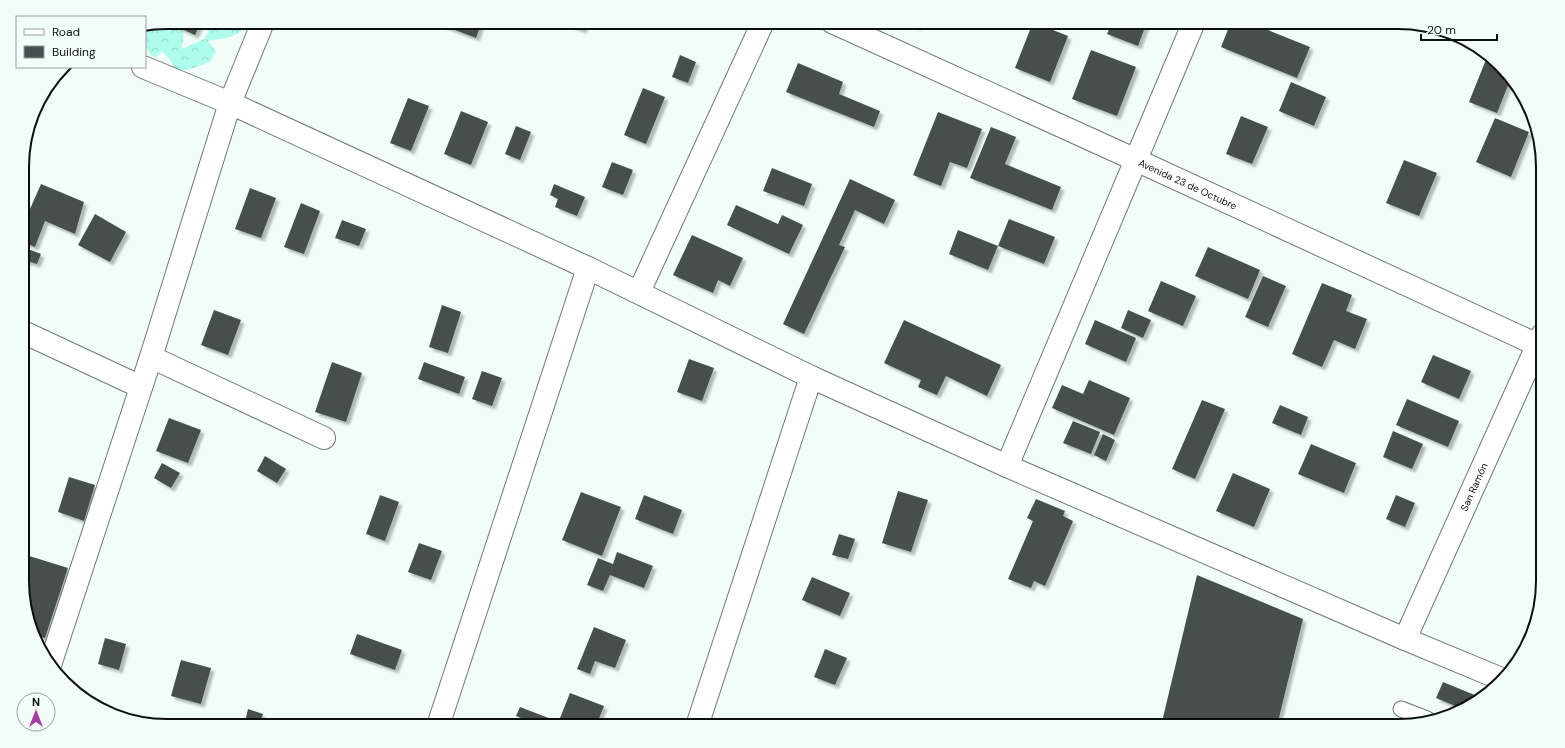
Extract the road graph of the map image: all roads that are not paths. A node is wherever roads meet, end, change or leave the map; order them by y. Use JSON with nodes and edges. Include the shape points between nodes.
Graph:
{"nodes":[{"id":1,"x":260,"y":29,"type":"edge"},
{"id":2,"x":760,"y":29,"type":"edge"},
{"id":3,"x":847,"y":29,"type":"edge"},
{"id":4,"x":1191,"y":29,"type":"edge"},
{"id":5,"x":145,"y":68,"type":"edge"},
{"id":6,"x":230,"y":103,"type":"junction"},
{"id":7,"x":1136,"y":160,"type":"junction"},
{"id":8,"x":588,"y":268,"type":"junction"},
{"id":9,"x":639,"y":292,"type":"junction"},
{"id":10,"x":29,"y":335,"type":"edge"},
{"id":11,"x":1536,"y":340,"type":"edge"},
{"id":12,"x":1536,"y":353,"type":"edge"},
{"id":13,"x":150,"y":357,"type":"junction"},
{"id":14,"x":811,"y":377,"type":"junction"},
{"id":15,"x":141,"y":387,"type":"junction"},
{"id":16,"x":324,"y":438,"type":"dead end"},
{"id":17,"x":1007,"y":466,"type":"junction"},
{"id":18,"x":1405,"y":639,"type":"junction"},
{"id":19,"x":52,"y":657,"type":"edge"},
{"id":20,"x":1497,"y":677,"type":"edge"},
{"id":21,"x":1401,"y":709,"type":"dead end"},
{"id":22,"x":1421,"y":717,"type":"edge"},
{"id":23,"x":440,"y":719,"type":"edge"},
{"id":24,"x":699,"y":719,"type":"edge"}],
"edges":[{"from":1,"to":6,"type":"street"},
{"from":2,"to":9,"type":"street"},
{"from":3,"to":7,"type":"street","name":"Avenida 23 de Octubre"},
{"from":4,"to":7,"type":"street"},
{"from":5,"to":6,"type":"street"},
{"from":6,"to":8,"type":"street"},
{"from":6,"to":13,"type":"street"},
{"from":7,"to":11,"type":"street","name":"Avenida 23 de Octubre"},
{"from":7,"to":17,"type":"street"},
{"from":8,"to":9,"type":"street"},
{"from":8,"to":23,"type":"street"},
{"from":9,"to":14,"type":"street"},
{"from":10,"to":15,"type":"street"},
{"from":12,"to":18,"type":"street","name":"San Ramón"},
{"from":13,"to":15,"type":"street"},
{"from":13,"to":16,"type":"street"},
{"from":14,"to":17,"type":"street"},
{"from":14,"to":24,"type":"street"},
{"from":15,"to":19,"type":"street"},
{"from":17,"to":18,"type":"street"},
{"from":18,"to":20,"type":"street"},
{"from":21,"to":22,"type":"lane"}]}
